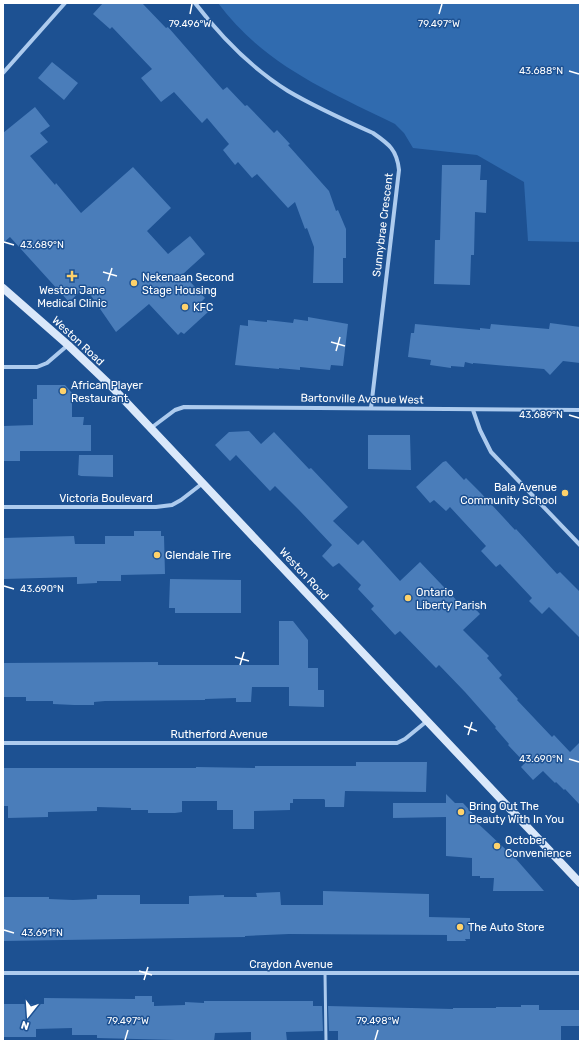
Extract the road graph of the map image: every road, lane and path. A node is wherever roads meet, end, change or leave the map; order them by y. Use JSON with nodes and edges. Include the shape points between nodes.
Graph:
{"nodes":[{"id":1,"x":65,"y":3,"type":"edge"},
{"id":2,"x":195,"y":3,"type":"edge"},
{"id":3,"x":3,"y":73,"type":"edge"},
{"id":4,"x":3,"y":288,"type":"edge"},
{"id":5,"x":68,"y":345,"type":"junction"},
{"id":6,"x":3,"y":367,"type":"edge"},
{"id":7,"x":371,"y":408,"type":"junction"},
{"id":8,"x":473,"y":410,"type":"junction"},
{"id":9,"x":580,"y":410,"type":"edge"},
{"id":10,"x":151,"y":428,"type":"junction"},
{"id":11,"x":203,"y":483,"type":"junction"},
{"id":12,"x":3,"y":507,"type":"edge"},
{"id":13,"x":580,"y":545,"type":"edge"},
{"id":14,"x":428,"y":721,"type":"junction"},
{"id":15,"x":3,"y":743,"type":"edge"},
{"id":16,"x":580,"y":884,"type":"edge"},
{"id":17,"x":580,"y":972,"type":"edge"},
{"id":18,"x":3,"y":973,"type":"edge"},
{"id":19,"x":325,"y":973,"type":"junction"},
{"id":20,"x":326,"y":1041,"type":"edge"}],
"edges":[{"from":1,"to":3,"type":"street"},
{"from":2,"to":7,"type":"street","name":"Sunnybrae Crescent","via":[[232,47],[269,78],[302,99],[373,133],[384,140],[398,158],[399,170]]},
{"from":4,"to":5,"type":"main road","name":"Weston Road"},
{"from":5,"to":6,"type":"street","via":[[47,363],[37,367]]},
{"from":5,"to":10,"type":"main road","name":"Weston Road"},
{"from":7,"to":8,"type":"street","name":"Bartonville Avenue West"},
{"from":7,"to":10,"type":"street","name":"Bartonville Avenue West","via":[[184,407]]},
{"from":8,"to":9,"type":"street","name":"Bartonville Avenue West"},
{"from":8,"to":13,"type":"street","via":[[491,452]]},
{"from":10,"to":11,"type":"main road","name":"Weston Road"},
{"from":11,"to":12,"type":"street","name":"Victoria Boulevard","via":[[172,505],[156,507]]},
{"from":11,"to":14,"type":"main road","name":"Weston Road"},
{"from":14,"to":15,"type":"street","name":"Rutherford Avenue","via":[[397,743]]},
{"from":14,"to":16,"type":"main road","name":"Weston Road"},
{"from":17,"to":19,"type":"street","name":"Craydon Avenue"},
{"from":18,"to":19,"type":"street","name":"Craydon Avenue"},
{"from":19,"to":20,"type":"lane"}]}
